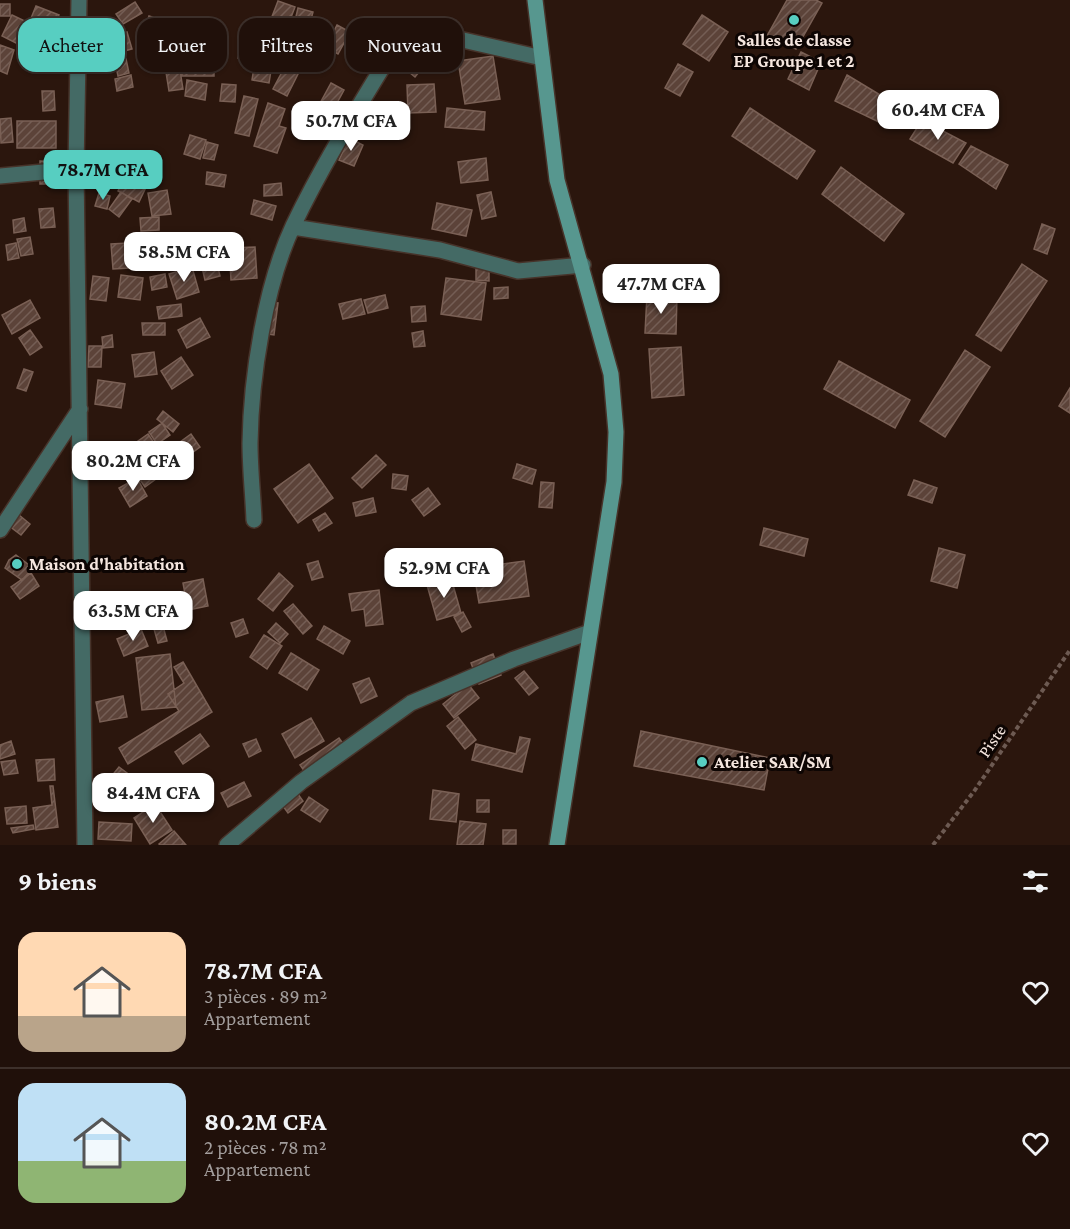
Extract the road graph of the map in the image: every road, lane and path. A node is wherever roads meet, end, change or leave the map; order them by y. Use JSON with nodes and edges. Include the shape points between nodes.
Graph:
{"nodes":[{"id":1,"x":80,"y":0,"type":"edge"},
{"id":2,"x":536,"y":0,"type":"edge"},
{"id":3,"x":542,"y":58,"type":"junction"},
{"id":4,"x":76,"y":169,"type":"junction"},
{"id":5,"x":0,"y":176,"type":"edge"},
{"id":6,"x":293,"y":227,"type":"junction"},
{"id":7,"x":583,"y":265,"type":"junction"},
{"id":8,"x":80,"y":409,"type":"junction"},
{"id":9,"x":254,"y":520,"type":"dead end"},
{"id":10,"x":0,"y":530,"type":"edge"},
{"id":11,"x":590,"y":632,"type":"junction"},
{"id":12,"x":1070,"y":650,"type":"edge"},
{"id":13,"x":85,"y":845,"type":"edge"},
{"id":14,"x":227,"y":845,"type":"edge"},
{"id":15,"x":557,"y":845,"type":"edge"},
{"id":16,"x":933,"y":845,"type":"edge"}],
"edges":[{"from":1,"to":4,"type":"street"},
{"from":2,"to":3,"type":"main road"},
{"from":3,"to":6,"type":"street","via":[[419,30],[407,31],[359,105]]},
{"from":3,"to":7,"type":"main road","via":[[557,180]]},
{"from":4,"to":5,"type":"street"},
{"from":4,"to":8,"type":"street"},
{"from":6,"to":7,"type":"street","via":[[440,250],[519,271]]},
{"from":6,"to":9,"type":"street","via":[[277,271],[251,410]]},
{"from":7,"to":11,"type":"main road","via":[[611,374],[616,432],[614,482]]},
{"from":8,"to":10,"type":"street"},
{"from":8,"to":13,"type":"street"},
{"from":11,"to":14,"type":"street","via":[[411,703],[301,782]]},
{"from":11,"to":15,"type":"main road"},
{"from":12,"to":16,"type":"path","name":"Piste"}]}
